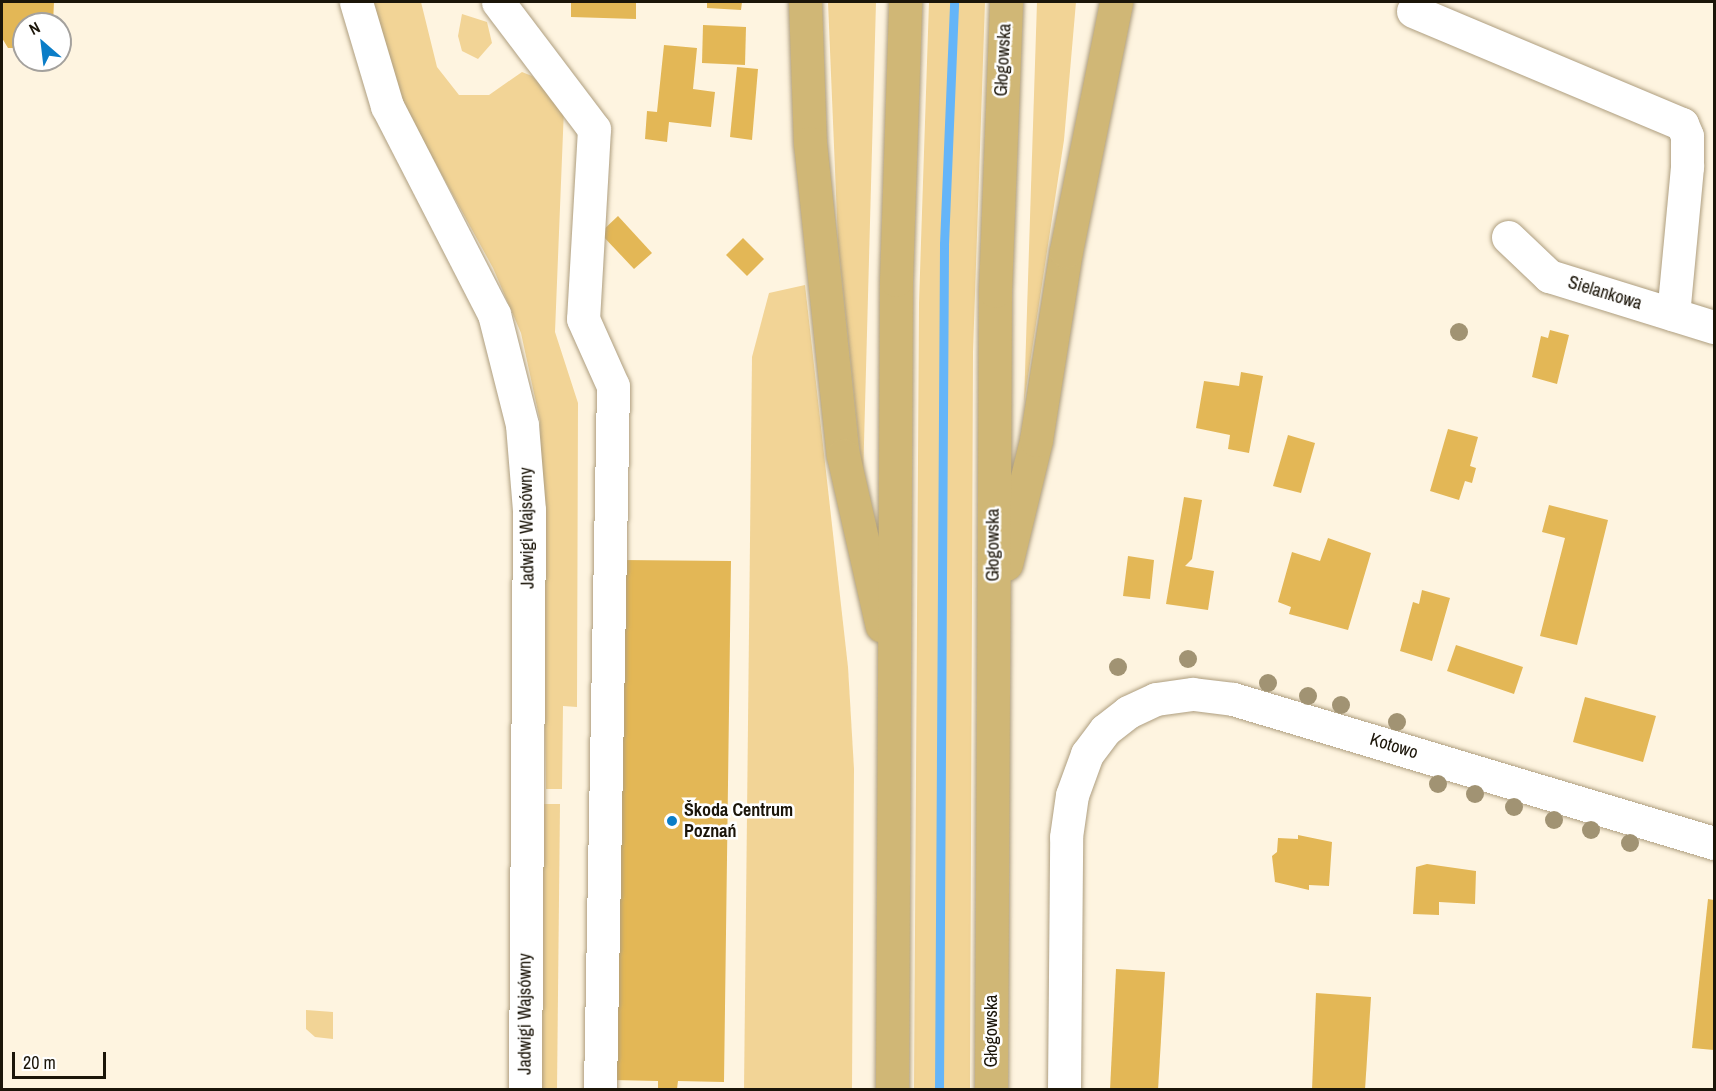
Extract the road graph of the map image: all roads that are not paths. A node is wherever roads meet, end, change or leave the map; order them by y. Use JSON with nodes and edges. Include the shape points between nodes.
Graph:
{"nodes":[{"id":1,"x":356,"y":2,"type":"edge"},
{"id":2,"x":498,"y":2,"type":"edge"},
{"id":3,"x":805,"y":2,"type":"edge"},
{"id":4,"x":905,"y":2,"type":"edge"},
{"id":5,"x":1006,"y":2,"type":"edge"},
{"id":6,"x":1116,"y":2,"type":"edge"},
{"id":7,"x":1413,"y":11,"type":"dead end"},
{"id":8,"x":1508,"y":237,"type":"dead end"},
{"id":9,"x":1673,"y":314,"type":"junction"},
{"id":10,"x":1714,"y":327,"type":"edge"},
{"id":11,"x":993,"y":649,"type":"junction"},
{"id":12,"x":894,"y":690,"type":"junction"},
{"id":13,"x":1714,"y":843,"type":"edge"},
{"id":14,"x":525,"y":1089,"type":"edge"},
{"id":15,"x":600,"y":1089,"type":"edge"},
{"id":16,"x":892,"y":1089,"type":"edge"},
{"id":17,"x":991,"y":1089,"type":"edge"},
{"id":18,"x":1064,"y":1089,"type":"edge"}],
"edges":[{"from":1,"to":14,"type":"street","name":"Jadwigi Wajsówny","via":[[387,106],[494,314],[522,425],[530,510]]},
{"from":2,"to":15,"type":"street","via":[[594,129],[583,319],[613,387]]},
{"from":3,"to":12,"type":"main road","via":[[810,143],[843,455]]},
{"from":4,"to":12,"type":"main road","via":[[896,280]]},
{"from":5,"to":11,"type":"main road","name":"Głogowska","via":[[996,224]]},
{"from":6,"to":11,"type":"main road"},
{"from":7,"to":9,"type":"street","via":[[1682,124],[1687,136],[1687,167]]},
{"from":8,"to":9,"type":"street","name":"Sielankowa","via":[[1549,276]]},
{"from":9,"to":10,"type":"street","name":"Sielankowa"},
{"from":11,"to":17,"type":"main road","name":"Głogowska"},
{"from":12,"to":16,"type":"main road"},
{"from":13,"to":18,"type":"street","name":"Kotowo","via":[[1218,696],[1181,695],[1142,705],[1116,720],[1087,754],[1072,795],[1066,837]]}]}
